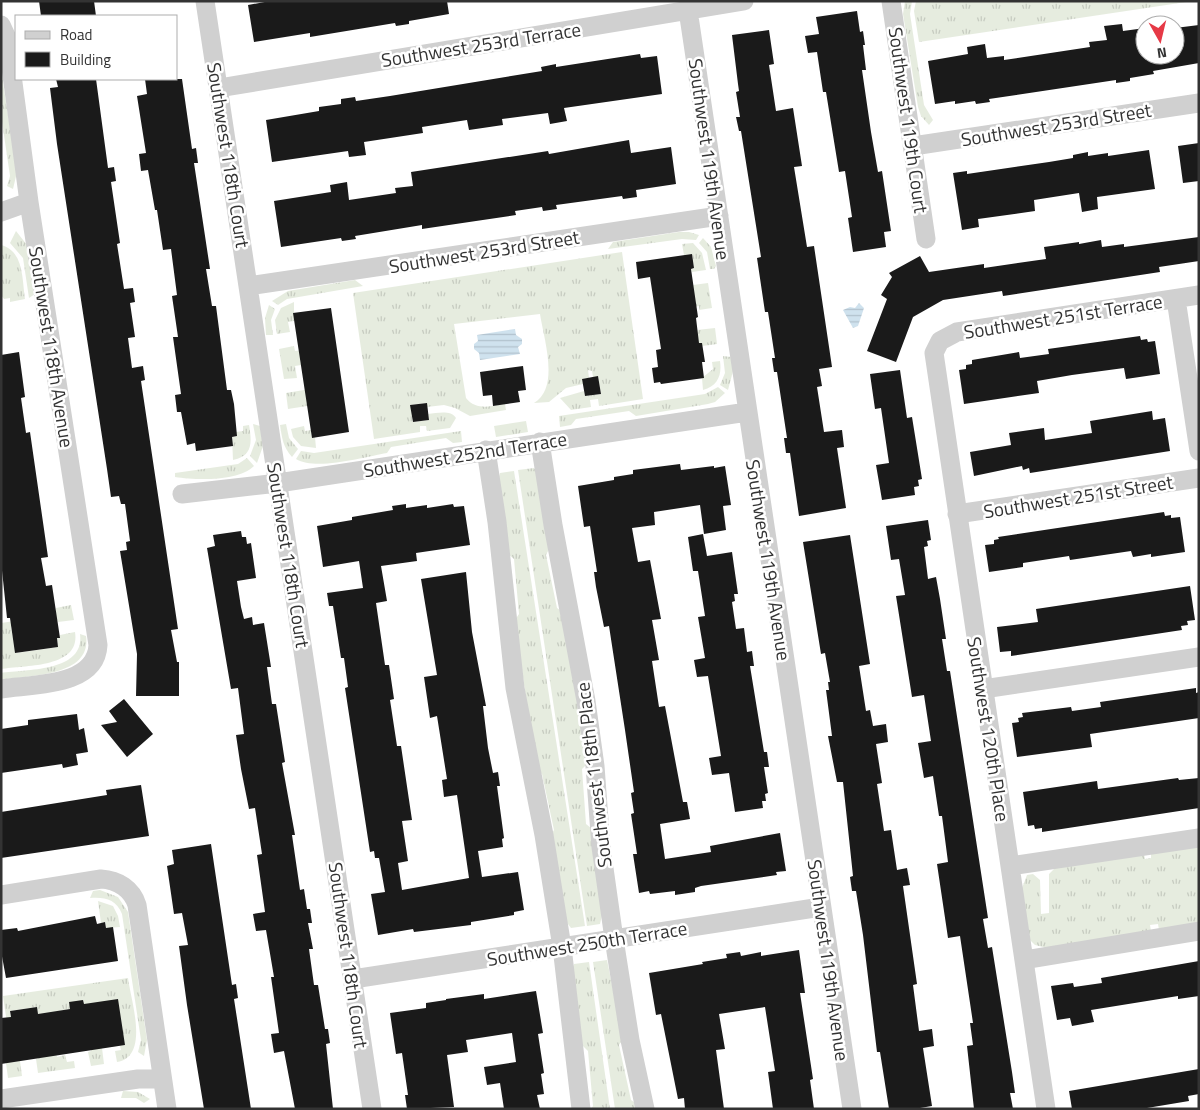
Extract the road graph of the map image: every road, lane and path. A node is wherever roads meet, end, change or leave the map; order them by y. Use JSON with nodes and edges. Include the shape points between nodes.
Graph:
{"nodes":[{"id":1,"x":205,"y":1,"type":"edge"},
{"id":2,"x":744,"y":1,"type":"edge"},
{"id":3,"x":891,"y":1,"type":"edge"},
{"id":4,"x":688,"y":10,"type":"junction"},
{"id":5,"x":1,"y":25,"type":"edge"},
{"id":6,"x":219,"y":88,"type":"junction"},
{"id":7,"x":1199,"y":103,"type":"edge"},
{"id":8,"x":913,"y":146,"type":"junction"},
{"id":9,"x":29,"y":202,"type":"junction"},
{"id":10,"x":1,"y":212,"type":"edge"},
{"id":11,"x":719,"y":216,"type":"junction"},
{"id":12,"x":926,"y":239,"type":"dead end"},
{"id":13,"x":248,"y":286,"type":"junction"},
{"id":14,"x":1199,"y":295,"type":"edge"},
{"id":15,"x":1176,"y":298,"type":"junction"},
{"id":16,"x":935,"y":350,"type":"joint"},
{"id":17,"x":748,"y":412,"type":"junction"},
{"id":18,"x":540,"y":442,"type":"junction"},
{"id":19,"x":486,"y":450,"type":"junction"},
{"id":20,"x":1199,"y":451,"type":"edge"},
{"id":21,"x":1199,"y":478,"type":"edge"},
{"id":22,"x":278,"y":483,"type":"junction"},
{"id":23,"x":182,"y":494,"type":"dead end"},
{"id":24,"x":957,"y":514,"type":"junction"},
{"id":25,"x":1199,"y":657,"type":"edge"},
{"id":26,"x":1,"y":689,"type":"edge"},
{"id":27,"x":983,"y":689,"type":"junction"},
{"id":28,"x":1199,"y":838,"type":"edge"},
{"id":29,"x":1010,"y":866,"type":"junction"},
{"id":30,"x":1,"y":895,"type":"edge"},
{"id":31,"x":821,"y":907,"type":"junction"},
{"id":32,"x":1199,"y":931,"type":"edge"},
{"id":33,"x":614,"y":938,"type":"junction"},
{"id":34,"x":562,"y":947,"type":"junction"},
{"id":35,"x":1024,"y":960,"type":"junction"},
{"id":36,"x":353,"y":979,"type":"junction"},
{"id":37,"x":162,"y":1079,"type":"junction"},
{"id":38,"x":1,"y":1099,"type":"edge"},
{"id":39,"x":167,"y":1109,"type":"edge"},
{"id":40,"x":372,"y":1109,"type":"edge"},
{"id":41,"x":581,"y":1109,"type":"edge"},
{"id":42,"x":645,"y":1109,"type":"edge"},
{"id":43,"x":852,"y":1109,"type":"edge"},
{"id":44,"x":1046,"y":1109,"type":"edge"}],
"edges":[{"from":1,"to":6,"type":"street","name":"Southwest 118th Court"},
{"from":2,"to":4,"type":"street","name":"Southwest 253rd Terrace"},
{"from":3,"to":8,"type":"street","name":"Southwest 119th Court"},
{"from":4,"to":6,"type":"street","name":"Southwest 253rd Terrace"},
{"from":4,"to":11,"type":"street","name":"Southwest 119th Avenue"},
{"from":5,"to":9,"type":"street","name":"Southwest 118th Avenue","via":[[7,38]]},
{"from":6,"to":13,"type":"street","name":"Southwest 118th Court"},
{"from":7,"to":8,"type":"street","name":"Southwest 253rd Street"},
{"from":8,"to":12,"type":"street","name":"Southwest 119th Court"},
{"from":9,"to":10,"type":"street"},
{"from":9,"to":26,"type":"street","name":"Southwest 118th Avenue","via":[[97,636],[97,655],[90,668],[79,676]]},
{"from":11,"to":13,"type":"street","name":"Southwest 253rd Street"},
{"from":11,"to":17,"type":"street","name":"Southwest 119th Avenue"},
{"from":13,"to":22,"type":"street","name":"Southwest 118th Court"},
{"from":14,"to":15,"type":"street","name":"Southwest 251st Terrace"},
{"from":15,"to":16,"type":"street","name":"Southwest 251st Terrace","via":[[957,332],[943,338]]},
{"from":15,"to":20,"type":"street"},
{"from":16,"to":24,"type":"street","name":"Southwest 120th Place"},
{"from":17,"to":18,"type":"street","name":"Southwest 252nd Terrace"},
{"from":17,"to":31,"type":"street","name":"Southwest 119th Avenue"},
{"from":18,"to":19,"type":"street","name":"Southwest 252nd Terrace"},
{"from":18,"to":33,"type":"street","name":"Southwest 118th Place","via":[[588,718]]},
{"from":19,"to":22,"type":"street","name":"Southwest 252nd Terrace"},
{"from":19,"to":34,"type":"street","via":[[497,522],[514,688],[544,835]]},
{"from":21,"to":24,"type":"street","name":"Southwest 251st Street"},
{"from":22,"to":23,"type":"street","name":"Southwest 252nd Terrace"},
{"from":22,"to":36,"type":"street","name":"Southwest 118th Court"},
{"from":24,"to":27,"type":"street","name":"Southwest 120th Place"},
{"from":25,"to":27,"type":"street"},
{"from":27,"to":29,"type":"street","name":"Southwest 120th Place"},
{"from":28,"to":29,"type":"street"},
{"from":29,"to":35,"type":"street","name":"Southwest 120th Place"},
{"from":30,"to":37,"type":"street","via":[[101,880],[118,882],[132,894],[137,905]]},
{"from":31,"to":33,"type":"street","name":"Southwest 250th Terrace"},
{"from":31,"to":43,"type":"street","name":"Southwest 119th Avenue"},
{"from":32,"to":35,"type":"street"},
{"from":33,"to":34,"type":"street","name":"Southwest 250th Terrace"},
{"from":33,"to":42,"type":"street","name":"Southwest 118th Place"},
{"from":34,"to":36,"type":"street","name":"Southwest 250th Terrace"},
{"from":34,"to":41,"type":"street"},
{"from":35,"to":44,"type":"street","name":"Southwest 120th Place"},
{"from":36,"to":40,"type":"street","name":"Southwest 118th Court"},
{"from":37,"to":38,"type":"street","via":[[138,1079]]},
{"from":37,"to":39,"type":"street"}]}
